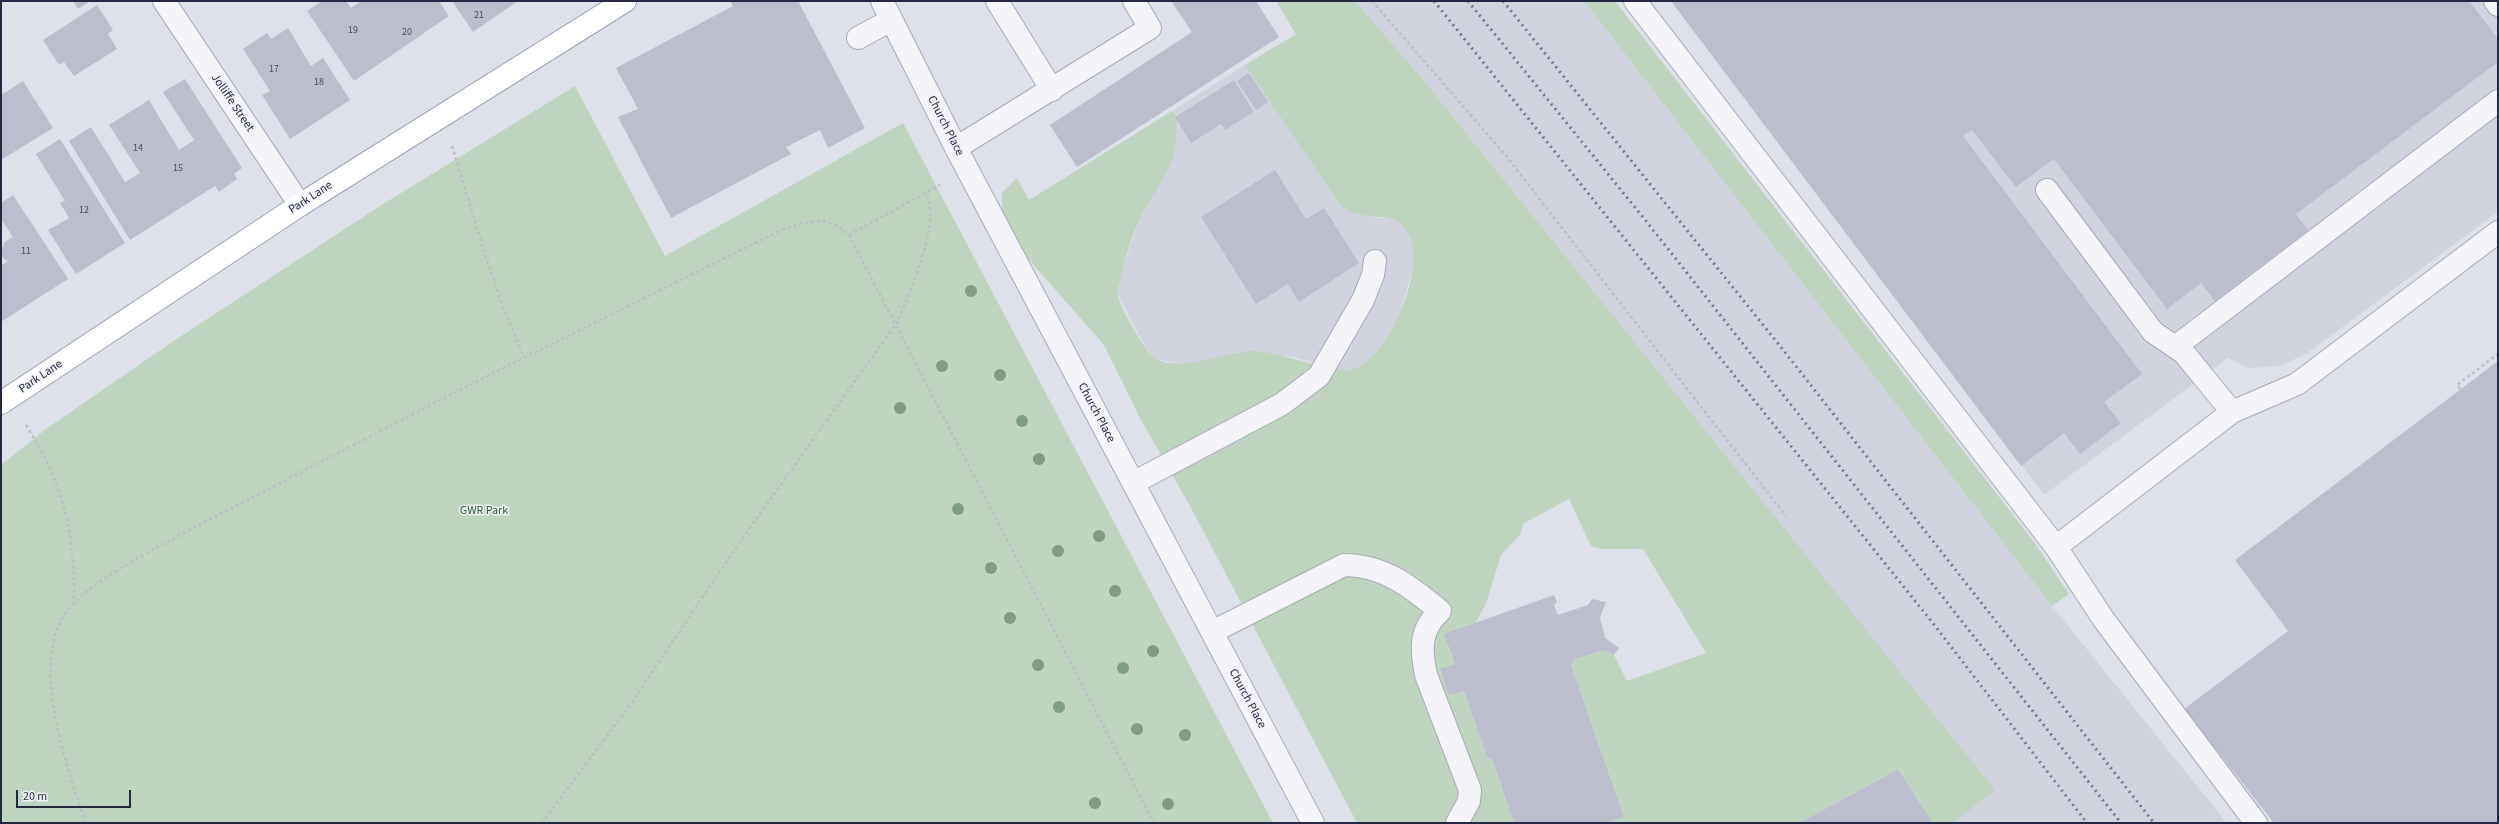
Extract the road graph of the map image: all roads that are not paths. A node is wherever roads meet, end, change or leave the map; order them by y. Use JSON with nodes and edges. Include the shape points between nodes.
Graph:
{"nodes":[{"id":1,"x":164,"y":1,"type":"edge"},
{"id":2,"x":625,"y":1,"type":"edge"},
{"id":3,"x":997,"y":1,"type":"edge"},
{"id":4,"x":1134,"y":1,"type":"edge"},
{"id":5,"x":1635,"y":1,"type":"edge"},
{"id":6,"x":2495,"y":1,"type":"edge"},
{"id":7,"x":2498,"y":5,"type":"edge"},
{"id":8,"x":886,"y":10,"type":"edge"},
{"id":9,"x":858,"y":38,"type":"dead end"},
{"id":10,"x":1052,"y":90,"type":"junction"},
{"id":11,"x":2498,"y":101,"type":"edge"},
{"id":12,"x":956,"y":148,"type":"junction"},
{"id":13,"x":2046,"y":190,"type":"dead end"},
{"id":14,"x":300,"y":205,"type":"junction"},
{"id":15,"x":2498,"y":232,"type":"edge"},
{"id":16,"x":1375,"y":261,"type":"dead end"},
{"id":17,"x":2175,"y":347,"type":"junction"},
{"id":18,"x":5,"y":400,"type":"edge"},
{"id":19,"x":2232,"y":412,"type":"junction"},
{"id":20,"x":1133,"y":483,"type":"junction"},
{"id":21,"x":2056,"y":547,"type":"junction"},
{"id":22,"x":1212,"y":632,"type":"junction"},
{"id":23,"x":1313,"y":823,"type":"edge"},
{"id":24,"x":1457,"y":823,"type":"edge"},
{"id":25,"x":2256,"y":823,"type":"edge"}],
"edges":[{"from":1,"to":14,"type":"street","name":"Jolliffe Street"},
{"from":2,"to":14,"type":"main road","name":"Park Lane"},
{"from":3,"to":10,"type":"street"},
{"from":4,"to":10,"type":"street","via":[[1150,28]]},
{"from":5,"to":21,"type":"street"},
{"from":6,"to":7,"type":"street"},
{"from":8,"to":9,"type":"street"},
{"from":8,"to":12,"type":"street","name":"Church Place"},
{"from":10,"to":12,"type":"street"},
{"from":11,"to":17,"type":"street"},
{"from":12,"to":20,"type":"street","name":"Church Place"},
{"from":13,"to":17,"type":"street","via":[[2153,332]]},
{"from":14,"to":18,"type":"main road","name":"Park Lane"},
{"from":15,"to":19,"type":"street","via":[[2297,384]]},
{"from":16,"to":20,"type":"street","via":[[1363,300],[1319,376],[1282,404]]},
{"from":17,"to":19,"type":"street","via":[[2184,353]]},
{"from":19,"to":21,"type":"street"},
{"from":20,"to":22,"type":"street","name":"Church Place"},
{"from":21,"to":25,"type":"street","via":[[2104,620]]},
{"from":22,"to":23,"type":"street","name":"Church Place"},
{"from":22,"to":24,"type":"street","via":[[1344,565],[1367,566],[1380,570],[1397,578],[1422,596],[1440,611],[1431,620],[1422,636],[1422,656],[1426,675],[1470,790],[1469,801]]}]}
